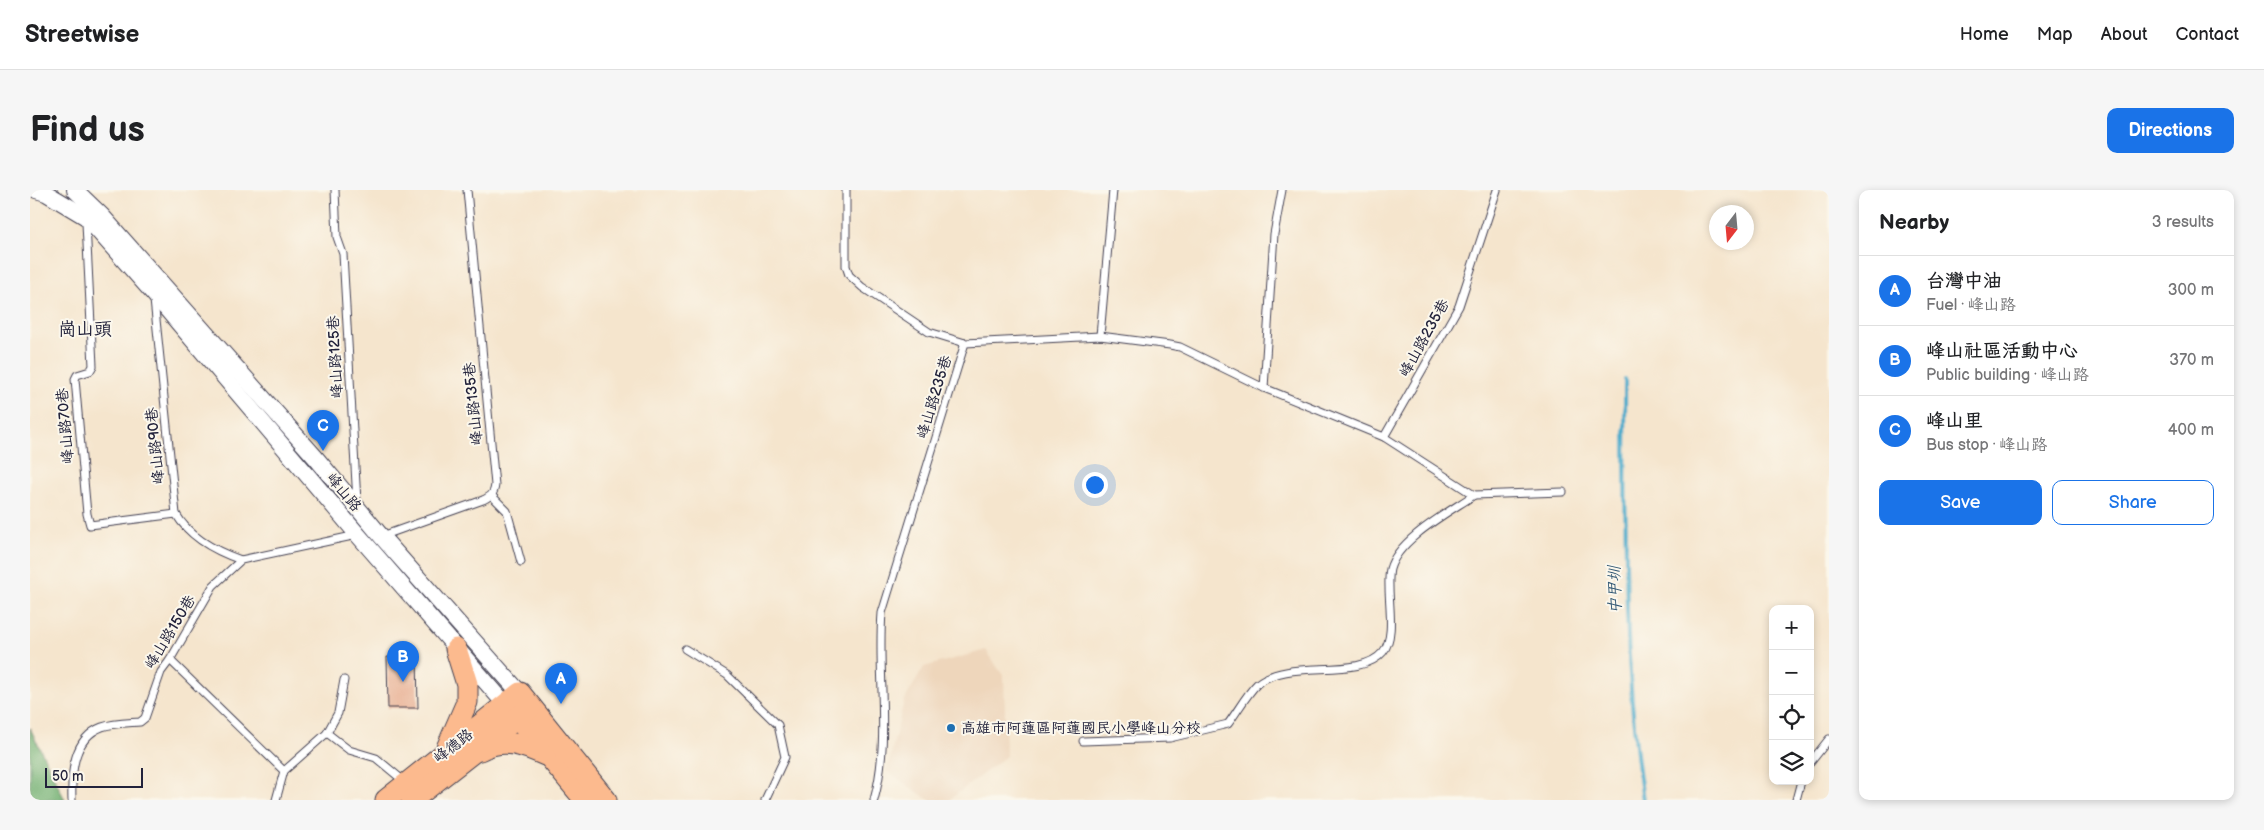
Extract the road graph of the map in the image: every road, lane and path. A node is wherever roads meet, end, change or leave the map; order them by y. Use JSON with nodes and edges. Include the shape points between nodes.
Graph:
{"nodes":[{"id":1,"x":36,"y":190,"type":"edge"},
{"id":2,"x":335,"y":190,"type":"edge"},
{"id":3,"x":467,"y":190,"type":"edge"},
{"id":4,"x":846,"y":190,"type":"edge"},
{"id":5,"x":1113,"y":190,"type":"edge"},
{"id":6,"x":1282,"y":190,"type":"edge"},
{"id":7,"x":1497,"y":190,"type":"edge"},
{"id":8,"x":74,"y":191,"type":"edge"},
{"id":9,"x":86,"y":218,"type":"junction"},
{"id":10,"x":154,"y":294,"type":"junction"},
{"id":11,"x":1100,"y":336,"type":"junction"},
{"id":12,"x":965,"y":343,"type":"junction"},
{"id":13,"x":1264,"y":388,"type":"junction"},
{"id":14,"x":1384,"y":437,"type":"junction"},
{"id":15,"x":1563,"y":492,"type":"dead end"},
{"id":16,"x":1474,"y":495,"type":"junction"},
{"id":17,"x":492,"y":496,"type":"junction"},
{"id":18,"x":357,"y":508,"type":"junction"},
{"id":19,"x":176,"y":514,"type":"junction"},
{"id":20,"x":346,"y":520,"type":"junction"},
{"id":21,"x":358,"y":535,"type":"junction"},
{"id":22,"x":381,"y":536,"type":"junction"},
{"id":23,"x":241,"y":560,"type":"junction"},
{"id":24,"x":521,"y":562,"type":"dead end"},
{"id":25,"x":456,"y":649,"type":"junction"},
{"id":26,"x":684,"y":649,"type":"dead end"},
{"id":27,"x":170,"y":660,"type":"junction"},
{"id":28,"x":344,"y":680,"type":"dead end"},
{"id":29,"x":519,"y":706,"type":"junction"},
{"id":30,"x":327,"y":733,"type":"junction"},
{"id":31,"x":1829,"y":739,"type":"edge"},
{"id":32,"x":1083,"y":741,"type":"dead end"},
{"id":33,"x":452,"y":757,"type":"junction"},
{"id":34,"x":550,"y":758,"type":"junction"},
{"id":35,"x":1814,"y":758,"type":"edge"},
{"id":36,"x":284,"y":771,"type":"junction"},
{"id":37,"x":1799,"y":785,"type":"edge"},
{"id":38,"x":409,"y":792,"type":"edge"},
{"id":39,"x":72,"y":800,"type":"edge"},
{"id":40,"x":276,"y":800,"type":"edge"},
{"id":41,"x":386,"y":800,"type":"edge"},
{"id":42,"x":586,"y":800,"type":"edge"},
{"id":43,"x":606,"y":800,"type":"edge"},
{"id":44,"x":765,"y":800,"type":"edge"},
{"id":45,"x":874,"y":800,"type":"edge"},
{"id":46,"x":1796,"y":800,"type":"edge"}],
"edges":[{"from":1,"to":9,"type":"street"},
{"from":2,"to":18,"type":"lane","name":"峰山路125巷","via":[[337,237],[343,254]]},
{"from":3,"to":17,"type":"lane","name":"峰山路135巷","via":[[495,485]]},
{"from":4,"to":12,"type":"lane","via":[[846,266],[849,276],[929,332]]},
{"from":5,"to":11,"type":"lane"},
{"from":6,"to":13,"type":"lane","via":[[1274,234]]},
{"from":7,"to":14,"type":"lane","name":"峰山路235巷","via":[[1459,306]]},
{"from":8,"to":9,"type":"street"},
{"from":8,"to":18,"type":"street","name":"峰山路","via":[[121,238]]},
{"from":9,"to":10,"type":"street","name":"峰山路"},
{"from":9,"to":19,"type":"lane","name":"峰山路70巷","via":[[93,366],[75,379],[88,520],[90,525]]},
{"from":10,"to":19,"type":"lane","name":"峰山路90巷"},
{"from":10,"to":20,"type":"street","name":"峰山路"},
{"from":11,"to":12,"type":"lane","name":"峰山路235巷"},
{"from":11,"to":13,"type":"lane","name":"峰山路235巷","via":[[1180,348]]},
{"from":12,"to":45,"type":"lane","name":"峰山路235巷","via":[[882,613],[884,722]]},
{"from":13,"to":14,"type":"lane","name":"峰山路235巷"},
{"from":14,"to":16,"type":"lane","name":"峰山路235巷"},
{"from":15,"to":16,"type":"lane"},
{"from":16,"to":32,"type":"lane","via":[[1416,535],[1396,557],[1390,570],[1389,639],[1384,652],[1368,662],[1352,666],[1282,672],[1258,684],[1228,724],[1170,738]]},
{"from":17,"to":22,"type":"lane"},
{"from":17,"to":24,"type":"lane","via":[[507,511]]},
{"from":18,"to":20,"type":"lane"},
{"from":18,"to":22,"type":"street","name":"峰山路"},
{"from":19,"to":23,"type":"lane","via":[[186,530],[220,553]]},
{"from":20,"to":21,"type":"street","name":"峰山路"},
{"from":21,"to":23,"type":"lane"},
{"from":21,"to":25,"type":"street","name":"峰山路"},
{"from":22,"to":29,"type":"street","name":"峰山路"},
{"from":23,"to":27,"type":"lane","name":"峰山路150巷","via":[[213,586]]},
{"from":25,"to":29,"type":"street","name":"峰山路"},
{"from":25,"to":33,"type":"main road","via":[[466,684],[467,702]]},
{"from":26,"to":44,"type":"lane","via":[[727,675],[778,725],[785,757]]},
{"from":27,"to":36,"type":"lane"},
{"from":27,"to":39,"type":"lane","name":"峰山路150巷","via":[[158,677],[145,718],[140,722],[104,726],[84,739],[77,751]]},
{"from":28,"to":30,"type":"lane","via":[[338,713]]},
{"from":29,"to":33,"type":"main road","name":"峰德路"},
{"from":29,"to":34,"type":"main road","name":"峰山路"},
{"from":29,"to":43,"type":"main road","name":"峰山路"},
{"from":30,"to":36,"type":"lane"},
{"from":30,"to":38,"type":"lane","via":[[350,750],[376,758]]},
{"from":31,"to":35,"type":"lane"},
{"from":33,"to":34,"type":"main road","via":[[504,743],[521,744]]},
{"from":33,"to":38,"type":"main road","name":"峰德路"},
{"from":34,"to":42,"type":"main road","name":"峰山路"},
{"from":36,"to":40,"type":"lane"},
{"from":37,"to":46,"type":"lane"},
{"from":38,"to":41,"type":"main road","name":"峰德路"}]}
